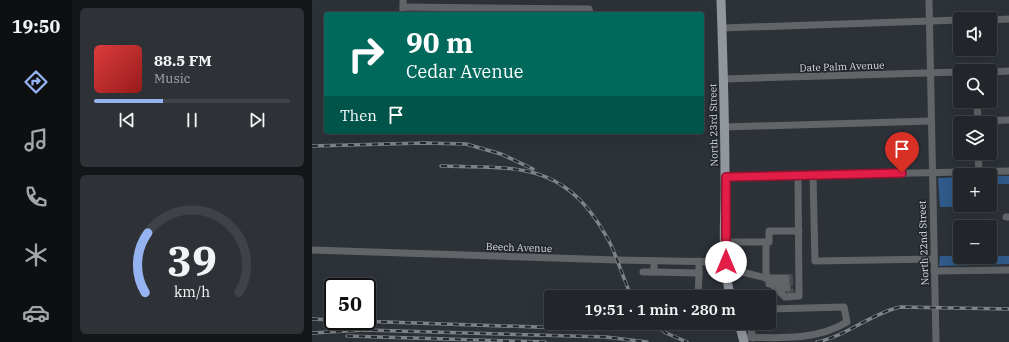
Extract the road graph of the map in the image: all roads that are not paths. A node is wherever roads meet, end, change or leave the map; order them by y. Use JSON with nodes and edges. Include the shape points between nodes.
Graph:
{"nodes":[{"id":1,"x":721,"y":0,"type":"edge"},
{"id":2,"x":929,"y":0,"type":"edge"},
{"id":3,"x":403,"y":7,"type":"edge"},
{"id":4,"x":524,"y":11,"type":"edge"},
{"id":5,"x":590,"y":12,"type":"edge"},
{"id":6,"x":1009,"y":19,"type":"edge"},
{"id":7,"x":953,"y":20,"type":"edge"},
{"id":8,"x":997,"y":20,"type":"edge"},
{"id":9,"x":930,"y":21,"type":"junction"},
{"id":10,"x":722,"y":28,"type":"junction"},
{"id":11,"x":1009,"y":71,"type":"edge"},
{"id":12,"x":953,"y":72,"type":"edge"},
{"id":13,"x":997,"y":72,"type":"edge"},
{"id":14,"x":930,"y":73,"type":"junction"},
{"id":15,"x":724,"y":79,"type":"junction"},
{"id":16,"x":1009,"y":120,"type":"edge"},
{"id":17,"x":931,"y":121,"type":"junction"},
{"id":18,"x":997,"y":121,"type":"edge"},
{"id":19,"x":724,"y":127,"type":"junction"},
{"id":20,"x":997,"y":171,"type":"edge"},
{"id":21,"x":1009,"y":171,"type":"edge"},
{"id":22,"x":932,"y":173,"type":"junction"},
{"id":23,"x":953,"y":173,"type":"edge"},
{"id":24,"x":813,"y":175,"type":"junction"},
{"id":25,"x":798,"y":176,"type":"junction"},
{"id":26,"x":726,"y":177,"type":"junction"},
{"id":27,"x":799,"y":231,"type":"junction"},
{"id":28,"x":726,"y":242,"type":"junction"},
{"id":29,"x":766,"y":242,"type":"junction"},
{"id":30,"x":312,"y":250,"type":"edge"},
{"id":31,"x":934,"y":258,"type":"junction"},
{"id":32,"x":654,"y":261,"type":"junction"},
{"id":33,"x":699,"y":262,"type":"junction"},
{"id":34,"x":726,"y":262,"type":"junction"},
{"id":35,"x":1009,"y":270,"type":"edge"},
{"id":36,"x":934,"y":271,"type":"junction"},
{"id":37,"x":643,"y":272,"type":"dead end"},
{"id":38,"x":654,"y":272,"type":"junction"},
{"id":39,"x":726,"y":272,"type":"junction"},
{"id":40,"x":698,"y":273,"type":"junction"},
{"id":41,"x":779,"y":285,"type":"junction"},
{"id":42,"x":698,"y":290,"type":"edge"},
{"id":43,"x":730,"y":290,"type":"edge"},
{"id":44,"x":776,"y":309,"type":"edge"},
{"id":45,"x":741,"y":330,"type":"edge"},
{"id":46,"x":751,"y":330,"type":"edge"},
{"id":47,"x":753,"y":338,"type":"junction"},
{"id":48,"x":743,"y":340,"type":"edge"},
{"id":49,"x":936,"y":342,"type":"edge"}],
"edges":[{"from":1,"to":10,"type":"main road","name":"North 23rd Street"},
{"from":2,"to":9,"type":"street","name":"North 22nd Street"},
{"from":3,"to":4,"type":"street"},
{"from":4,"to":5,"type":"street","via":[[589,9]]},
{"from":6,"to":8,"type":"street"},
{"from":7,"to":9,"type":"street"},
{"from":9,"to":10,"type":"street"},
{"from":9,"to":14,"type":"street","name":"North 22nd Street"},
{"from":10,"to":15,"type":"main road","name":"North 23rd Street"},
{"from":11,"to":13,"type":"street"},
{"from":12,"to":14,"type":"street","name":"Date Palm Avenue"},
{"from":14,"to":15,"type":"street","name":"Date Palm Avenue"},
{"from":14,"to":17,"type":"street","name":"North 22nd Street"},
{"from":15,"to":19,"type":"main road","name":"North 23rd Street"},
{"from":16,"to":18,"type":"street"},
{"from":17,"to":19,"type":"street"},
{"from":17,"to":22,"type":"street","name":"North 22nd Street"},
{"from":19,"to":26,"type":"main road","name":"North 23rd Street"},
{"from":20,"to":21,"type":"street"},
{"from":22,"to":23,"type":"street"},
{"from":22,"to":24,"type":"street"},
{"from":22,"to":31,"type":"street","name":"North 22nd Street"},
{"from":24,"to":25,"type":"street"},
{"from":24,"to":31,"type":"street","via":[[815,261]]},
{"from":25,"to":26,"type":"street"},
{"from":25,"to":27,"type":"street"},
{"from":26,"to":28,"type":"main road","name":"North 23rd Street"},
{"from":27,"to":29,"type":"street","via":[[769,231],[769,242]]},
{"from":27,"to":41,"type":"street","via":[[799,296],[785,297]]},
{"from":28,"to":29,"type":"street"},
{"from":28,"to":34,"type":"main road","name":"North 23rd Street"},
{"from":29,"to":41,"type":"street"},
{"from":30,"to":32,"type":"street","name":"Beech Avenue"},
{"from":31,"to":36,"type":"street","name":"North 22nd Street"},
{"from":32,"to":33,"type":"street","name":"Beech Avenue"},
{"from":32,"to":38,"type":"street"},
{"from":33,"to":34,"type":"street","name":"Beech Avenue"},
{"from":33,"to":40,"type":"street"},
{"from":34,"to":39,"type":"main road","name":"North 23rd Street"},
{"from":35,"to":36,"type":"street"},
{"from":36,"to":49,"type":"street","name":"North 22nd Street"},
{"from":37,"to":38,"type":"street"},
{"from":38,"to":40,"type":"street"},
{"from":39,"to":41,"type":"street","via":[[738,271]]},
{"from":39,"to":43,"type":"main road","name":"North 23rd Street"},
{"from":40,"to":42,"type":"street"},
{"from":44,"to":47,"type":"street","via":[[844,307],[847,322],[832,331],[812,336]]},
{"from":45,"to":48,"type":"main road"},
{"from":46,"to":47,"type":"street"},
{"from":47,"to":48,"type":"street"}]}
